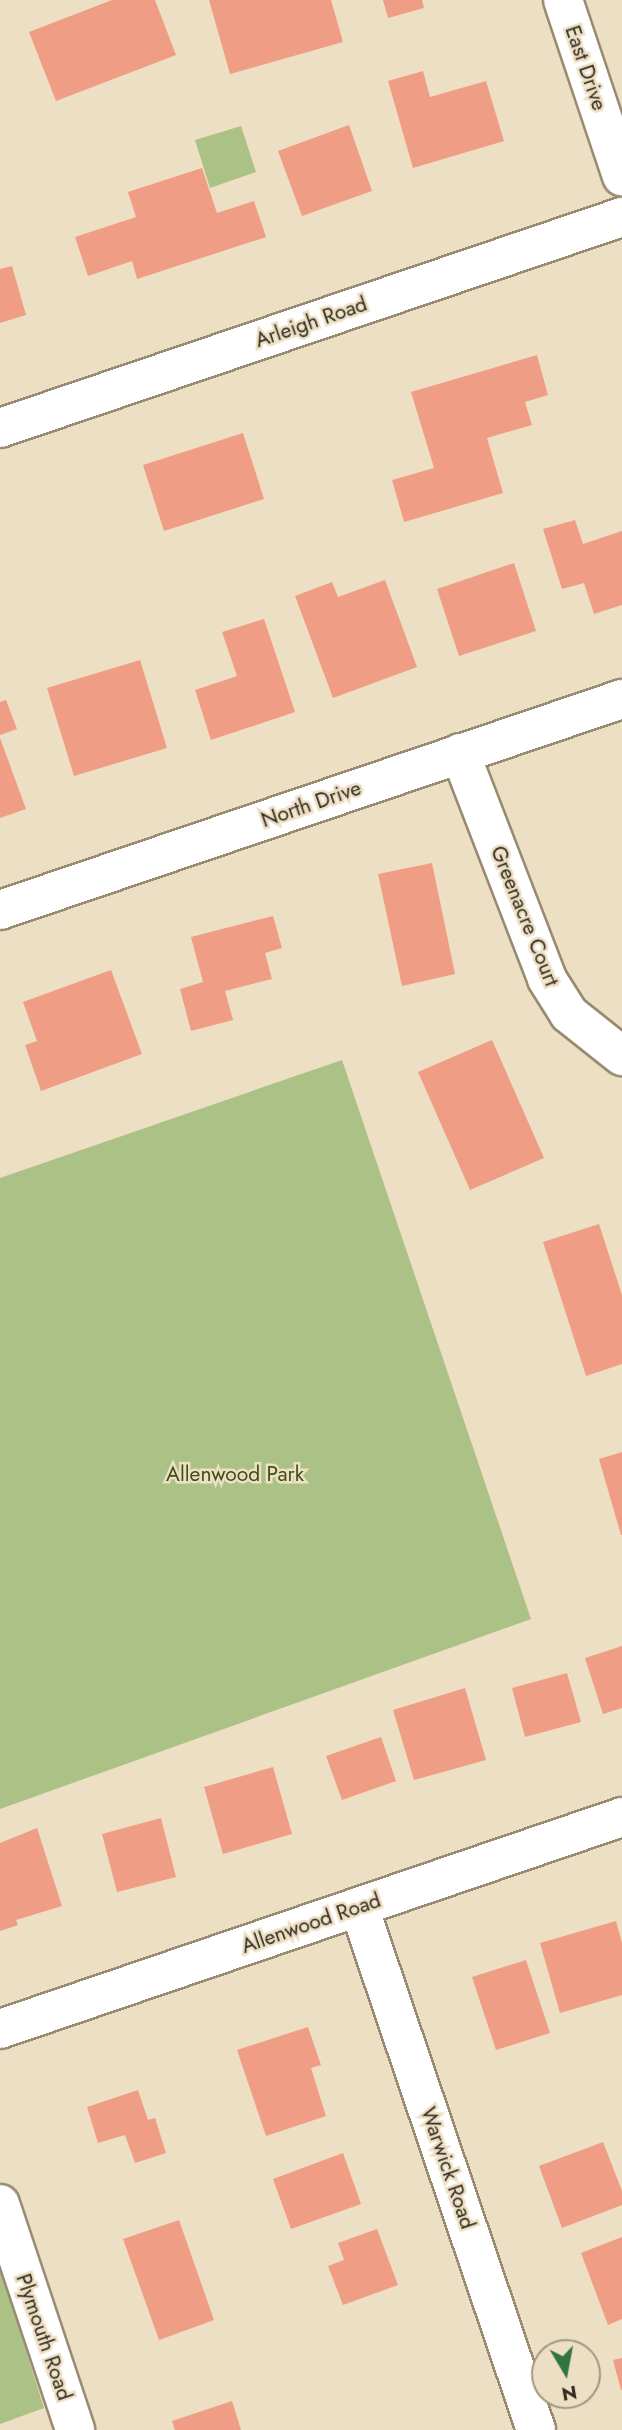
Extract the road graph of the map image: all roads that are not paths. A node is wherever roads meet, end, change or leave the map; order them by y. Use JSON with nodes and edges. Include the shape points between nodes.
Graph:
{"nodes":[{"id":1,"x":563,"y":0,"type":"edge"},
{"id":2,"x":622,"y":176,"type":"edge"},
{"id":3,"x":622,"y":217,"type":"edge"},
{"id":4,"x":0,"y":428,"type":"edge"},
{"id":5,"x":622,"y":699,"type":"edge"},
{"id":6,"x":460,"y":753,"type":"junction"},
{"id":7,"x":0,"y":910,"type":"edge"},
{"id":8,"x":622,"y":1056,"type":"edge"},
{"id":9,"x":622,"y":1817,"type":"edge"},
{"id":10,"x":359,"y":1907,"type":"junction"},
{"id":11,"x":0,"y":2029,"type":"edge"},
{"id":12,"x":0,"y":2204,"type":"edge"},
{"id":13,"x":75,"y":2430,"type":"edge"},
{"id":14,"x":536,"y":2430,"type":"edge"}],
"edges":[{"from":1,"to":2,"type":"street","name":"East Drive"},
{"from":3,"to":4,"type":"street","name":"Arleigh Road"},
{"from":5,"to":6,"type":"street","name":"North Drive"},
{"from":6,"to":7,"type":"street","name":"North Drive"},
{"from":6,"to":8,"type":"street","name":"Greenacre Court","via":[[547,979],[569,1014]]},
{"from":9,"to":10,"type":"street","name":"Allenwood Road"},
{"from":10,"to":11,"type":"street","name":"Allenwood Road"},
{"from":10,"to":14,"type":"street","name":"Warwick Road"},
{"from":12,"to":13,"type":"street","name":"Plymouth Road"}]}
